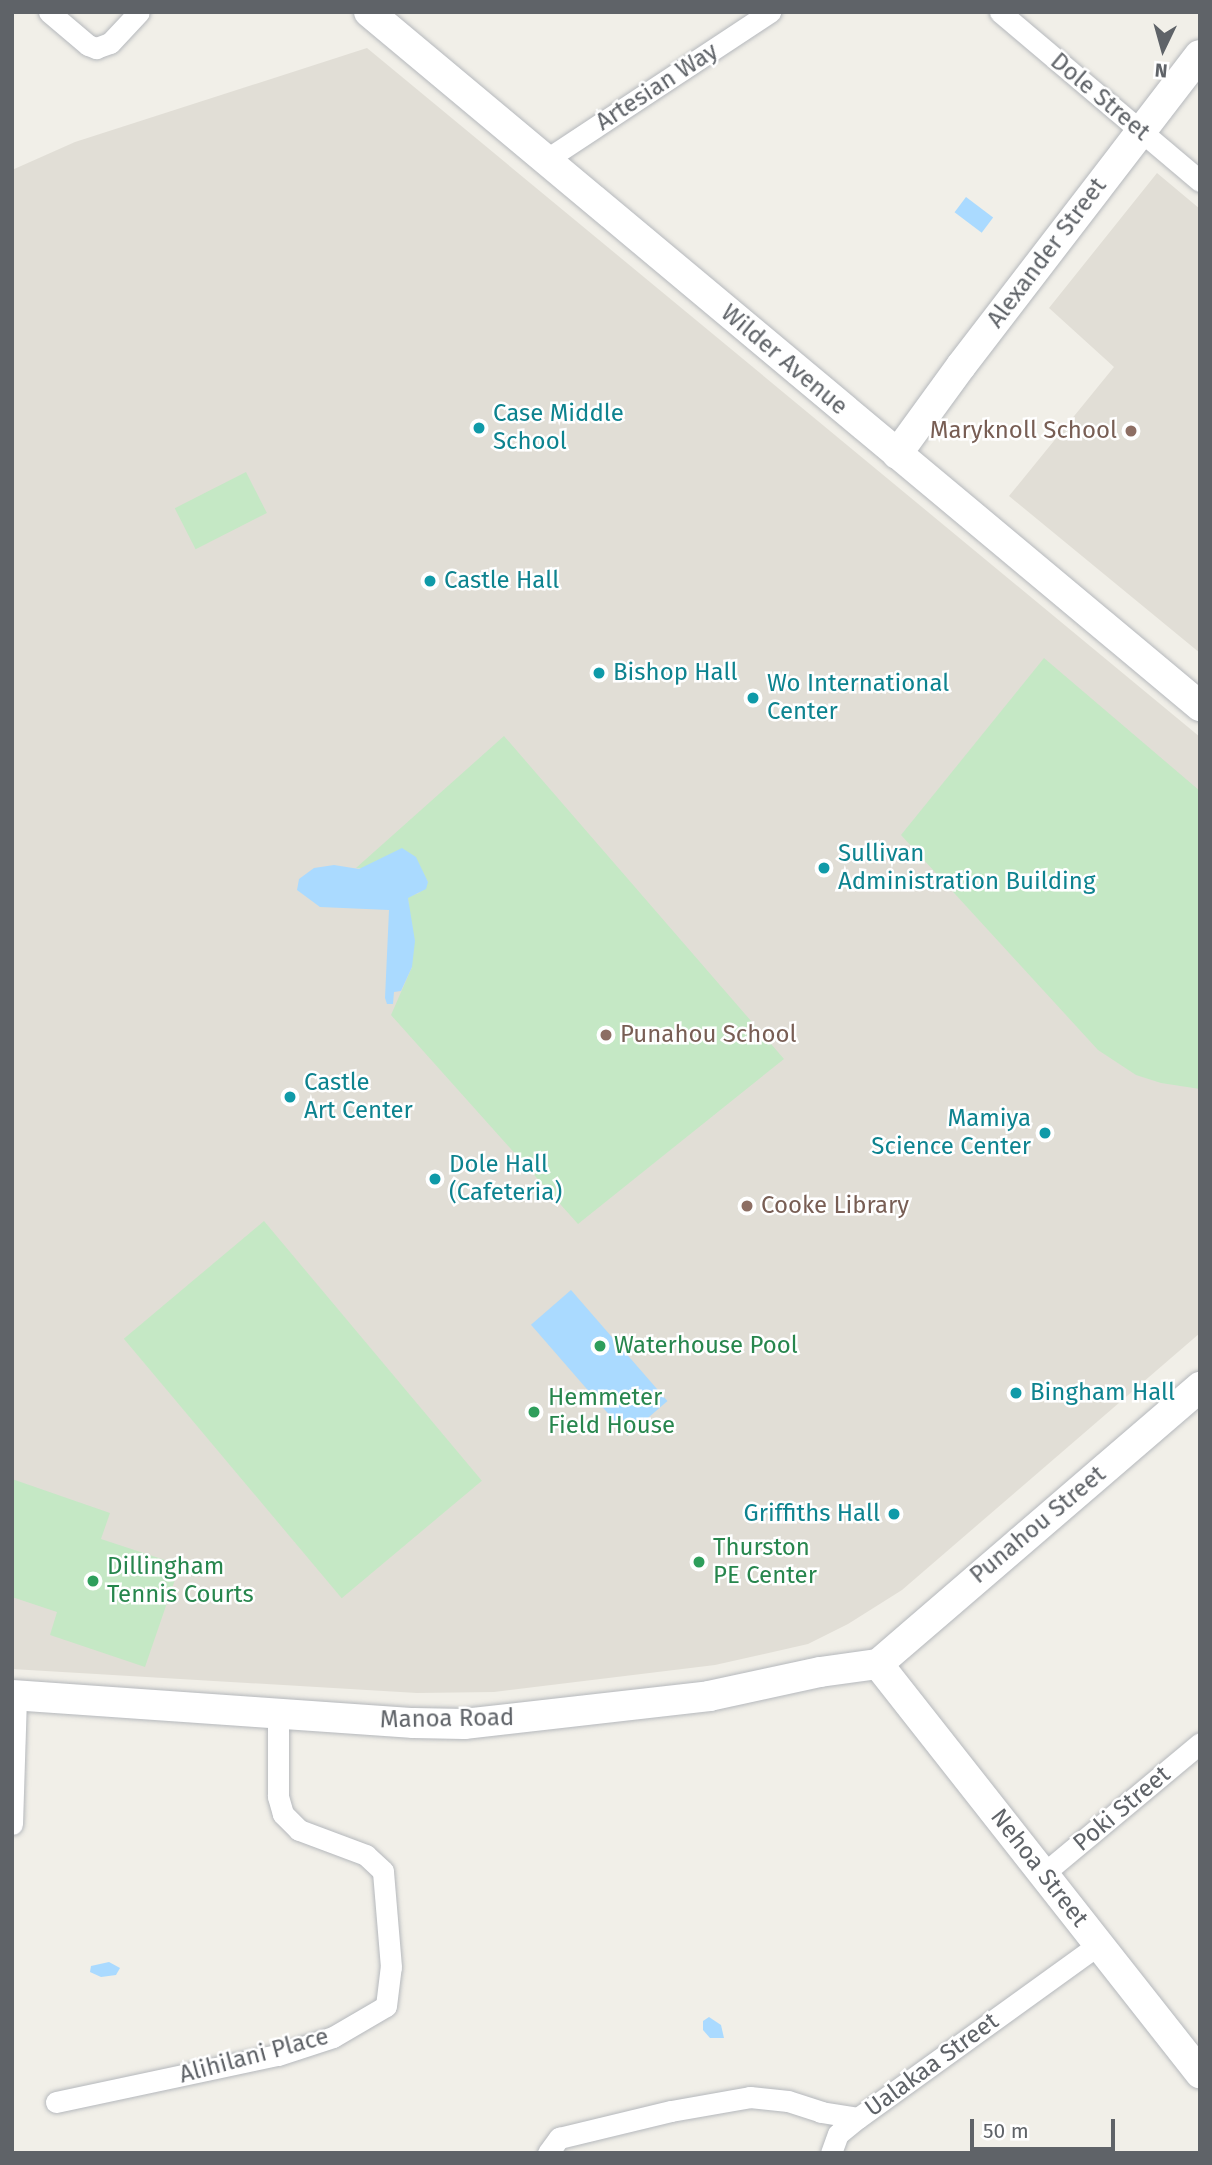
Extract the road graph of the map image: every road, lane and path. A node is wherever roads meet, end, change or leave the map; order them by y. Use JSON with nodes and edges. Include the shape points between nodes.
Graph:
{"nodes":[{"id":1,"x":48,"y":12,"type":"edge"},
{"id":2,"x":139,"y":12,"type":"edge"},
{"id":3,"x":369,"y":12,"type":"edge"},
{"id":4,"x":770,"y":12,"type":"edge"},
{"id":5,"x":1000,"y":12,"type":"edge"},
{"id":6,"x":1200,"y":55,"type":"edge"},
{"id":7,"x":1139,"y":132,"type":"junction"},
{"id":8,"x":544,"y":161,"type":"junction"},
{"id":9,"x":1200,"y":181,"type":"edge"},
{"id":10,"x":897,"y":454,"type":"junction"},
{"id":11,"x":1200,"y":706,"type":"edge"},
{"id":12,"x":1200,"y":1387,"type":"edge"},
{"id":13,"x":878,"y":1664,"type":"junction"},
{"id":14,"x":14,"y":1695,"type":"edge"},
{"id":15,"x":278,"y":1713,"type":"junction"},
{"id":16,"x":1200,"y":1743,"type":"edge"},
{"id":17,"x":12,"y":1824,"type":"edge"},
{"id":18,"x":1043,"y":1874,"type":"junction"},
{"id":19,"x":1099,"y":1944,"type":"junction"},
{"id":20,"x":1200,"y":2073,"type":"edge"},
{"id":21,"x":56,"y":2102,"type":"dead end"},
{"id":22,"x":858,"y":2118,"type":"junction"},
{"id":23,"x":548,"y":2153,"type":"edge"},
{"id":24,"x":831,"y":2153,"type":"edge"}],
"edges":[{"from":1,"to":2,"type":"street","via":[[88,45],[99,48],[110,43]]},
{"from":3,"to":8,"type":"street","name":"Wilder Avenue"},
{"from":4,"to":8,"type":"street","name":"Artesian Way"},
{"from":5,"to":7,"type":"street","name":"Dole Street"},
{"from":6,"to":7,"type":"street","name":"Alexander Street"},
{"from":7,"to":9,"type":"street","name":"Dole Street"},
{"from":7,"to":10,"type":"street","name":"Alexander Street"},
{"from":8,"to":10,"type":"street","name":"Wilder Avenue"},
{"from":10,"to":11,"type":"street","name":"Wilder Avenue"},
{"from":12,"to":13,"type":"street","name":"Punahou Street"},
{"from":13,"to":15,"type":"street","name":"Manoa Road","via":[[709,1696],[464,1724]]},
{"from":13,"to":18,"type":"street","name":"Nehoa Street"},
{"from":14,"to":15,"type":"street","name":"Manoa Road"},
{"from":14,"to":17,"type":"street"},
{"from":15,"to":21,"type":"street","name":"Alihilani Place","via":[[278,1796],[284,1814],[299,1830],[366,1855],[383,1871],[391,1967],[386,2006],[333,2038],[278,2055]]},
{"from":16,"to":18,"type":"street","name":"Poki Street"},
{"from":18,"to":19,"type":"street","name":"Nehoa Street"},
{"from":19,"to":20,"type":"street","name":"Nehoa Street"},
{"from":19,"to":22,"type":"street","name":"Ualakaa Street"},
{"from":22,"to":23,"type":"street","name":"Ualakaa Street","via":[[788,2101],[740,2099],[671,2110],[559,2138]]},
{"from":22,"to":24,"type":"street","via":[[838,2134]]}]}
